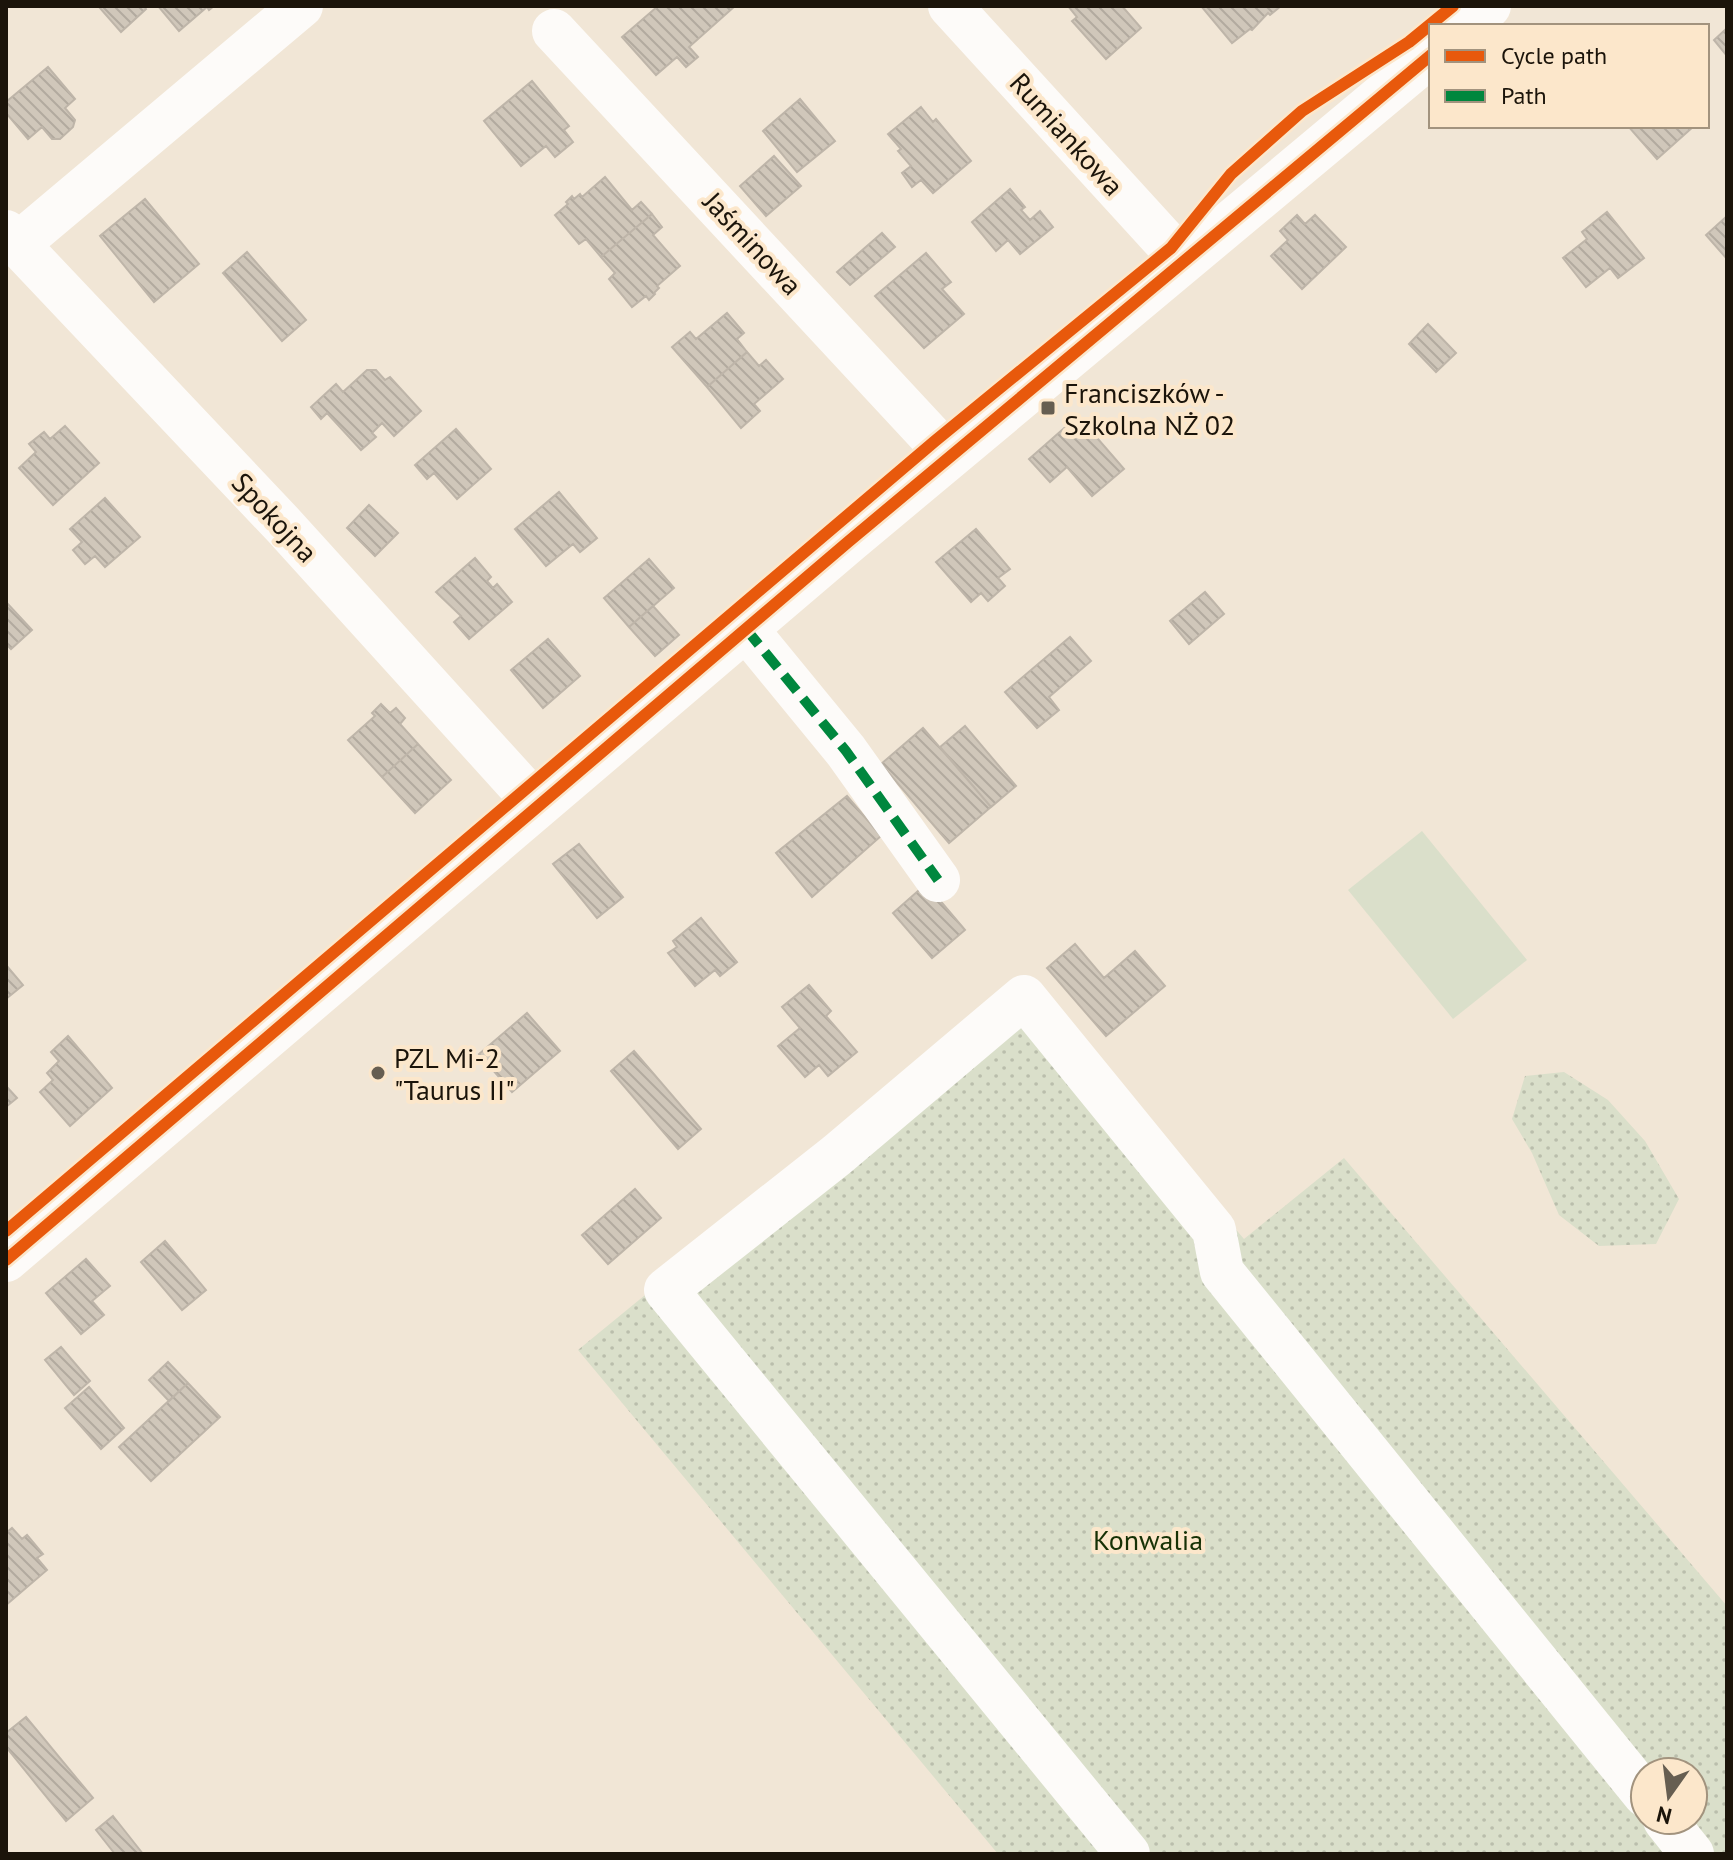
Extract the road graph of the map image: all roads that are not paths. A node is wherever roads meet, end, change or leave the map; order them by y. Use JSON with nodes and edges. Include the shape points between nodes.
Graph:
{"nodes":[{"id":1,"x":301,"y":6,"type":"edge"},
{"id":2,"x":950,"y":6,"type":"edge"},
{"id":3,"x":1489,"y":6,"type":"edge"},
{"id":4,"x":1467,"y":24,"type":"edge"},
{"id":5,"x":554,"y":31,"type":"dead end"},
{"id":6,"x":1429,"y":57,"type":"edge"},
{"id":7,"x":12,"y":238,"type":"edge"},
{"id":8,"x":1183,"y":261,"type":"junction"},
{"id":9,"x":950,"y":457,"type":"junction"},
{"id":10,"x":746,"y":629,"type":"junction"},
{"id":11,"x":538,"y":806,"type":"junction"},
{"id":12,"x":938,"y":880,"type":"dead end"},
{"id":13,"x":6,"y":1260,"type":"edge"},
{"id":14,"x":1629,"y":1775,"type":"edge"},
{"id":15,"x":1678,"y":1836,"type":"edge"},
{"id":16,"x":1128,"y":1854,"type":"edge"},
{"id":17,"x":1692,"y":1854,"type":"edge"}],
"edges":[{"from":1,"to":7,"type":"street"},
{"from":2,"to":8,"type":"street","name":"Rumiankowa"},
{"from":3,"to":4,"type":"street"},
{"from":5,"to":9,"type":"street","name":"Jaśminowa"},
{"from":6,"to":8,"type":"street"},
{"from":7,"to":11,"type":"street","name":"Spokojna"},
{"from":8,"to":9,"type":"street"},
{"from":9,"to":10,"type":"street"},
{"from":10,"to":11,"type":"street"},
{"from":10,"to":12,"type":"street","via":[[846,751]]},
{"from":11,"to":13,"type":"street"},
{"from":14,"to":16,"type":"street","via":[[1222,1272],[1214,1230],[1024,997],[666,1290]]},
{"from":15,"to":17,"type":"street"}]}
